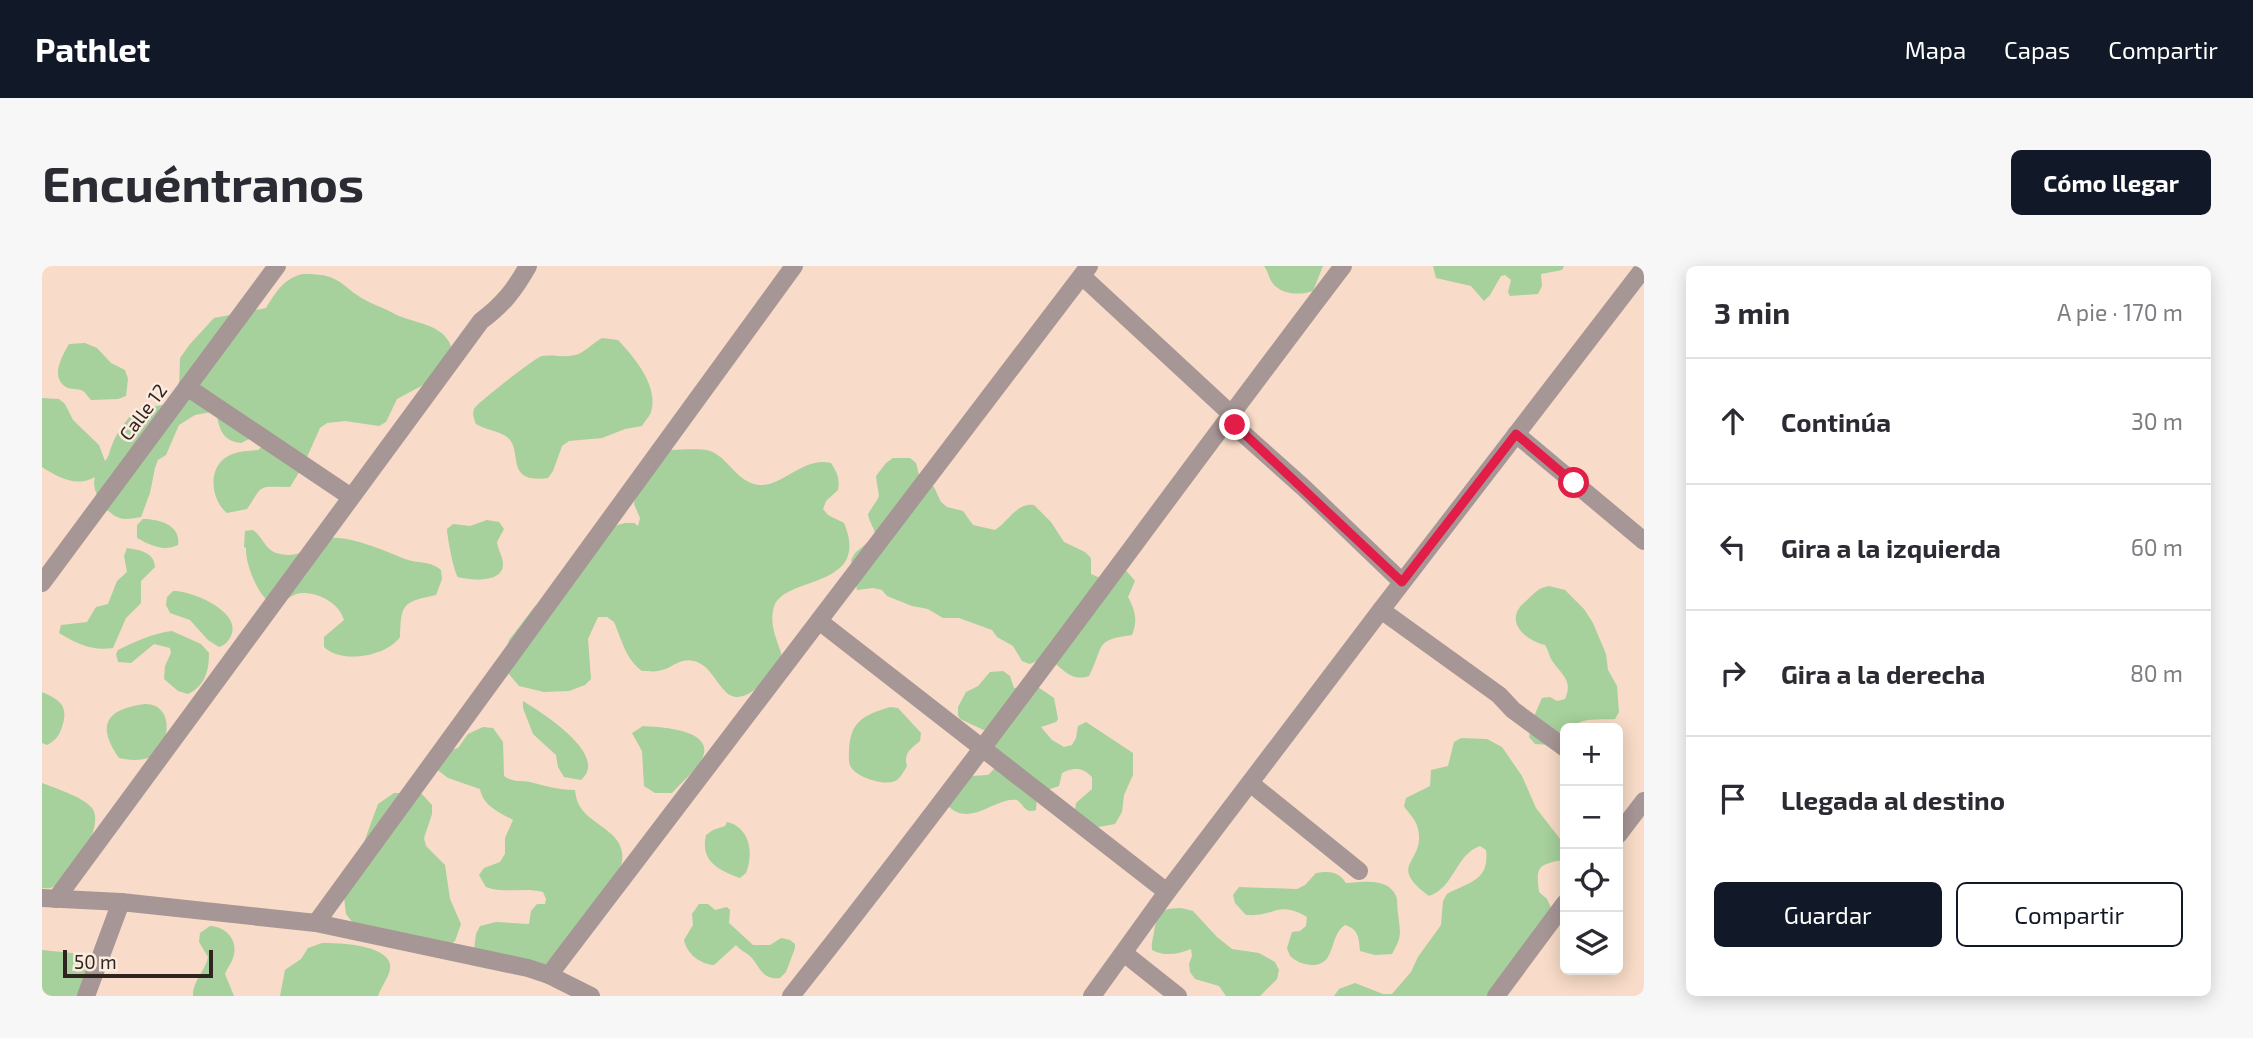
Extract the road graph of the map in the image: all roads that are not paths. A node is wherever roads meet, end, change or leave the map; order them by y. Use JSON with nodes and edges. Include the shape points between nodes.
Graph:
{"nodes":[{"id":1,"x":277,"y":266,"type":"edge"},
{"id":2,"x":528,"y":266,"type":"edge"},
{"id":3,"x":794,"y":266,"type":"edge"},
{"id":4,"x":1343,"y":266,"type":"edge"},
{"id":5,"x":1085,"y":271,"type":"edge"},
{"id":6,"x":1642,"y":276,"type":"edge"},
{"id":7,"x":187,"y":387,"type":"junction"},
{"id":8,"x":1231,"y":414,"type":"junction"},
{"id":9,"x":1516,"y":434,"type":"junction"},
{"id":10,"x":351,"y":497,"type":"junction"},
{"id":11,"x":1644,"y":541,"type":"edge"},
{"id":12,"x":1402,"y":582,"type":"junction"},
{"id":13,"x":42,"y":583,"type":"edge"},
{"id":14,"x":1381,"y":610,"type":"junction"},
{"id":15,"x":819,"y":621,"type":"junction"},
{"id":16,"x":1560,"y":744,"type":"edge"},
{"id":17,"x":983,"y":750,"type":"junction"},
{"id":18,"x":1250,"y":783,"type":"junction"},
{"id":19,"x":1644,"y":801,"type":"edge"},
{"id":20,"x":1623,"y":828,"type":"edge"},
{"id":21,"x":1359,"y":871,"type":"dead end"},
{"id":22,"x":1167,"y":892,"type":"junction"},
{"id":23,"x":49,"y":898,"type":"edge"},
{"id":24,"x":121,"y":902,"type":"junction"},
{"id":25,"x":1560,"y":910,"type":"edge"},
{"id":26,"x":316,"y":923,"type":"junction"},
{"id":27,"x":1125,"y":954,"type":"junction"},
{"id":28,"x":549,"y":975,"type":"junction"},
{"id":29,"x":86,"y":996,"type":"edge"},
{"id":30,"x":591,"y":996,"type":"edge"},
{"id":31,"x":790,"y":996,"type":"edge"},
{"id":32,"x":1093,"y":996,"type":"edge"},
{"id":33,"x":1178,"y":996,"type":"edge"},
{"id":34,"x":1496,"y":996,"type":"edge"}],
"edges":[{"from":1,"to":7,"type":"street","name":"Calle 12"},
{"from":2,"to":10,"type":"street","via":[[513,293],[481,321]]},
{"from":3,"to":26,"type":"street"},
{"from":4,"to":8,"type":"street"},
{"from":5,"to":8,"type":"street"},
{"from":5,"to":15,"type":"street"},
{"from":6,"to":9,"type":"street"},
{"from":7,"to":10,"type":"street"},
{"from":7,"to":13,"type":"street","name":"Calle 12"},
{"from":8,"to":12,"type":"street","via":[[1238,429]]},
{"from":8,"to":17,"type":"street"},
{"from":9,"to":11,"type":"street"},
{"from":9,"to":12,"type":"street"},
{"from":10,"to":23,"type":"street"},
{"from":12,"to":14,"type":"street"},
{"from":14,"to":16,"type":"street"},
{"from":14,"to":18,"type":"street"},
{"from":15,"to":17,"type":"street"},
{"from":15,"to":28,"type":"street"},
{"from":17,"to":22,"type":"street"},
{"from":17,"to":31,"type":"street"},
{"from":18,"to":21,"type":"street"},
{"from":18,"to":22,"type":"street"},
{"from":19,"to":20,"type":"street"},
{"from":22,"to":27,"type":"street"},
{"from":23,"to":24,"type":"street"},
{"from":24,"to":26,"type":"street"},
{"from":24,"to":29,"type":"street"},
{"from":25,"to":34,"type":"street"},
{"from":26,"to":28,"type":"street"},
{"from":27,"to":32,"type":"street"},
{"from":27,"to":33,"type":"street"},
{"from":28,"to":30,"type":"street"}]}
